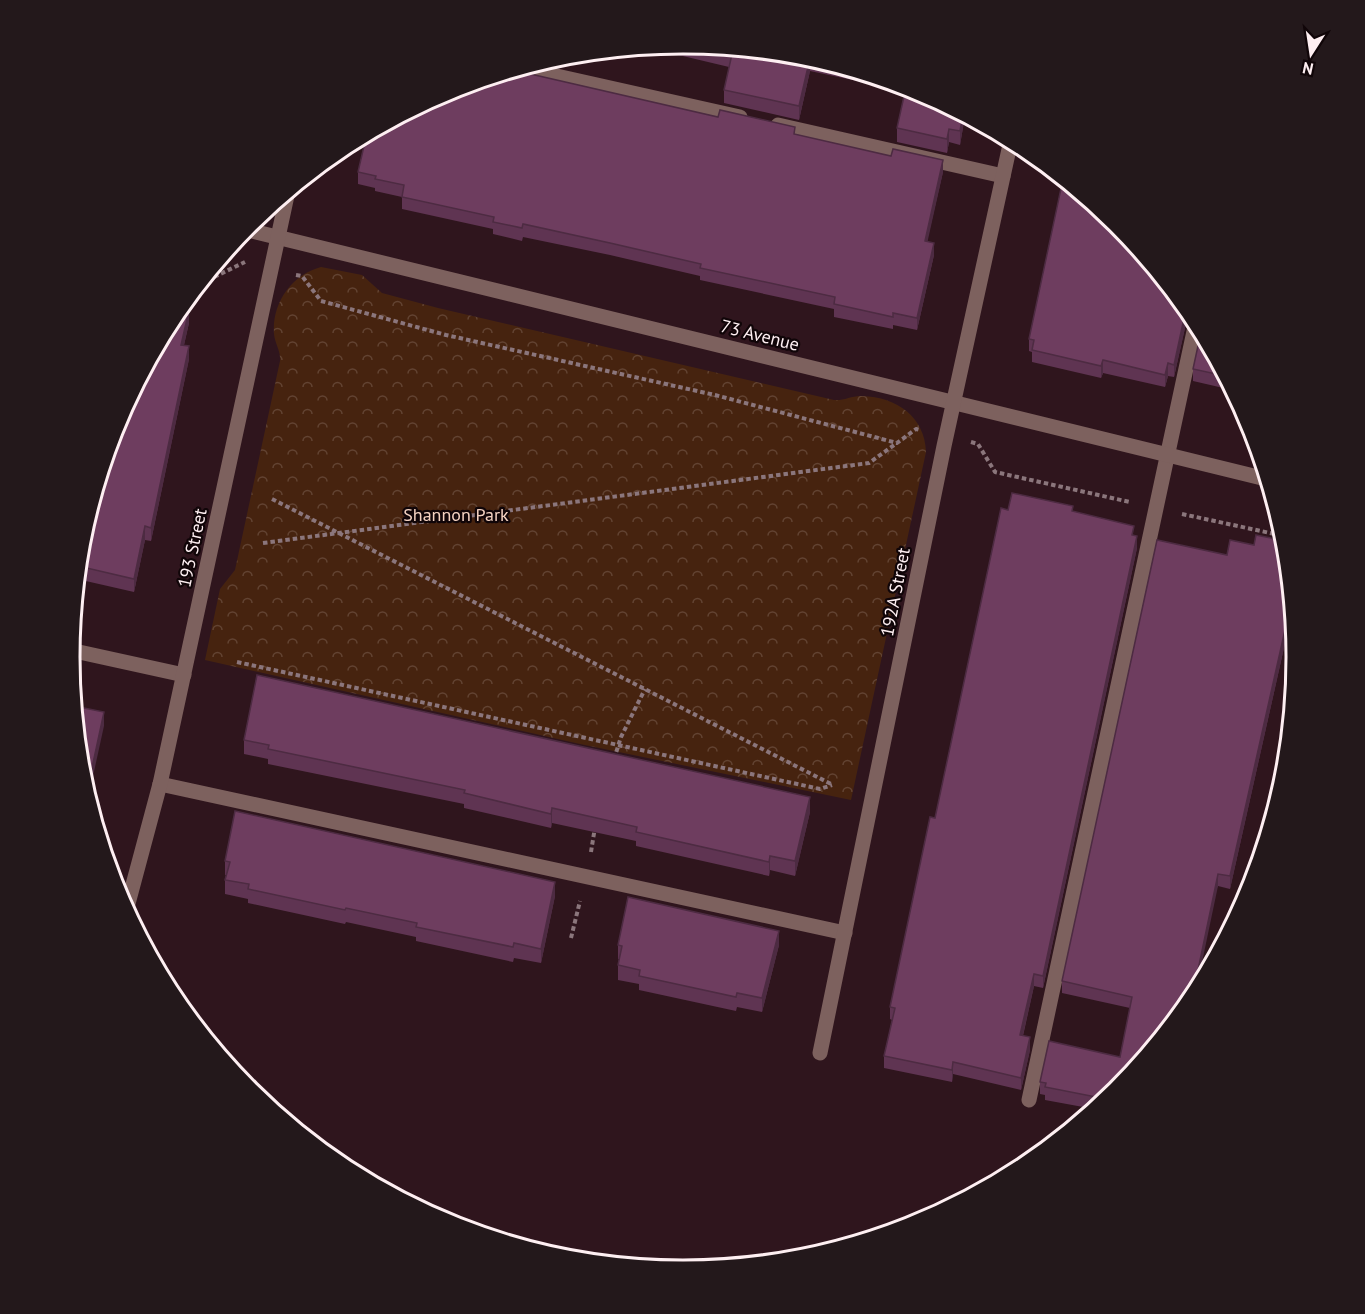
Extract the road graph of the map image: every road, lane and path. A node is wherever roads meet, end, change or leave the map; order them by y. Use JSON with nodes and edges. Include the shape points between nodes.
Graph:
{"nodes":[{"id":1,"x":539,"y":72,"type":"edge"},
{"id":2,"x":1009,"y":150,"type":"edge"},
{"id":3,"x":1003,"y":176,"type":"junction"},
{"id":4,"x":285,"y":204,"type":"edge"},
{"id":5,"x":255,"y":232,"type":"edge"},
{"id":6,"x":278,"y":237,"type":"junction"},
{"id":7,"x":245,"y":262,"type":"dead end"},
{"id":8,"x":302,"y":276,"type":"dead end"},
{"id":9,"x":214,"y":278,"type":"edge"},
{"id":10,"x":1193,"y":337,"type":"edge"},
{"id":11,"x":954,"y":402,"type":"junction"},
{"id":12,"x":916,"y":429,"type":"dead end"},
{"id":13,"x":897,"y":443,"type":"junction"},
{"id":14,"x":978,"y":444,"type":"dead end"},
{"id":15,"x":1168,"y":457,"type":"junction"},
{"id":16,"x":1257,"y":477,"type":"edge"},
{"id":17,"x":272,"y":499,"type":"dead end"},
{"id":18,"x":1156,"y":508,"type":"junction"},
{"id":19,"x":340,"y":534,"type":"junction"},
{"id":20,"x":1273,"y":534,"type":"edge"},
{"id":21,"x":263,"y":543,"type":"dead end"},
{"id":22,"x":80,"y":652,"type":"edge"},
{"id":23,"x":237,"y":662,"type":"dead end"},
{"id":24,"x":184,"y":675,"type":"junction"},
{"id":25,"x":645,"y":689,"type":"junction"},
{"id":26,"x":618,"y":745,"type":"junction"},
{"id":27,"x":612,"y":764,"type":"edge"},
{"id":28,"x":160,"y":784,"type":"junction"},
{"id":29,"x":597,"y":817,"type":"edge"},
{"id":30,"x":589,"y":860,"type":"dead end"},
{"id":31,"x":582,"y":894,"type":"dead end"},
{"id":32,"x":130,"y":898,"type":"edge"},
{"id":33,"x":845,"y":933,"type":"junction"},
{"id":34,"x":572,"y":938,"type":"dead end"},
{"id":35,"x":820,"y":1053,"type":"dead end"},
{"id":36,"x":1029,"y":1101,"type":"dead end"}],
"edges":[{"from":1,"to":3,"type":"street"},
{"from":2,"to":3,"type":"street","name":"192A Street"},
{"from":3,"to":11,"type":"street","name":"192A Street"},
{"from":4,"to":6,"type":"street","name":"193 Street"},
{"from":5,"to":6,"type":"street","name":"73 Avenue"},
{"from":6,"to":11,"type":"street","name":"73 Avenue"},
{"from":6,"to":24,"type":"street","name":"193 Street"},
{"from":7,"to":9,"type":"path"},
{"from":8,"to":13,"type":"path","via":[[321,302]]},
{"from":10,"to":15,"type":"street"},
{"from":11,"to":15,"type":"street","name":"73 Avenue"},
{"from":11,"to":33,"type":"street","name":"192A Street"},
{"from":12,"to":13,"type":"path"},
{"from":13,"to":19,"type":"path","via":[[869,463]]},
{"from":14,"to":18,"type":"path","via":[[995,472]]},
{"from":15,"to":16,"type":"street","name":"73 Avenue"},
{"from":15,"to":18,"type":"street"},
{"from":17,"to":19,"type":"path"},
{"from":18,"to":20,"type":"path"},
{"from":18,"to":36,"type":"street"},
{"from":19,"to":21,"type":"path"},
{"from":19,"to":25,"type":"path"},
{"from":22,"to":24,"type":"street"},
{"from":23,"to":26,"type":"path"},
{"from":24,"to":28,"type":"street","name":"193 Street"},
{"from":25,"to":26,"type":"path"},
{"from":25,"to":26,"type":"path","via":[[832,785],[820,789]]},
{"from":26,"to":27,"type":"path"},
{"from":28,"to":32,"type":"street","name":"193 Street"},
{"from":28,"to":33,"type":"street"},
{"from":29,"to":30,"type":"path"},
{"from":31,"to":34,"type":"path"},
{"from":33,"to":35,"type":"street","name":"192A Street"}]}
